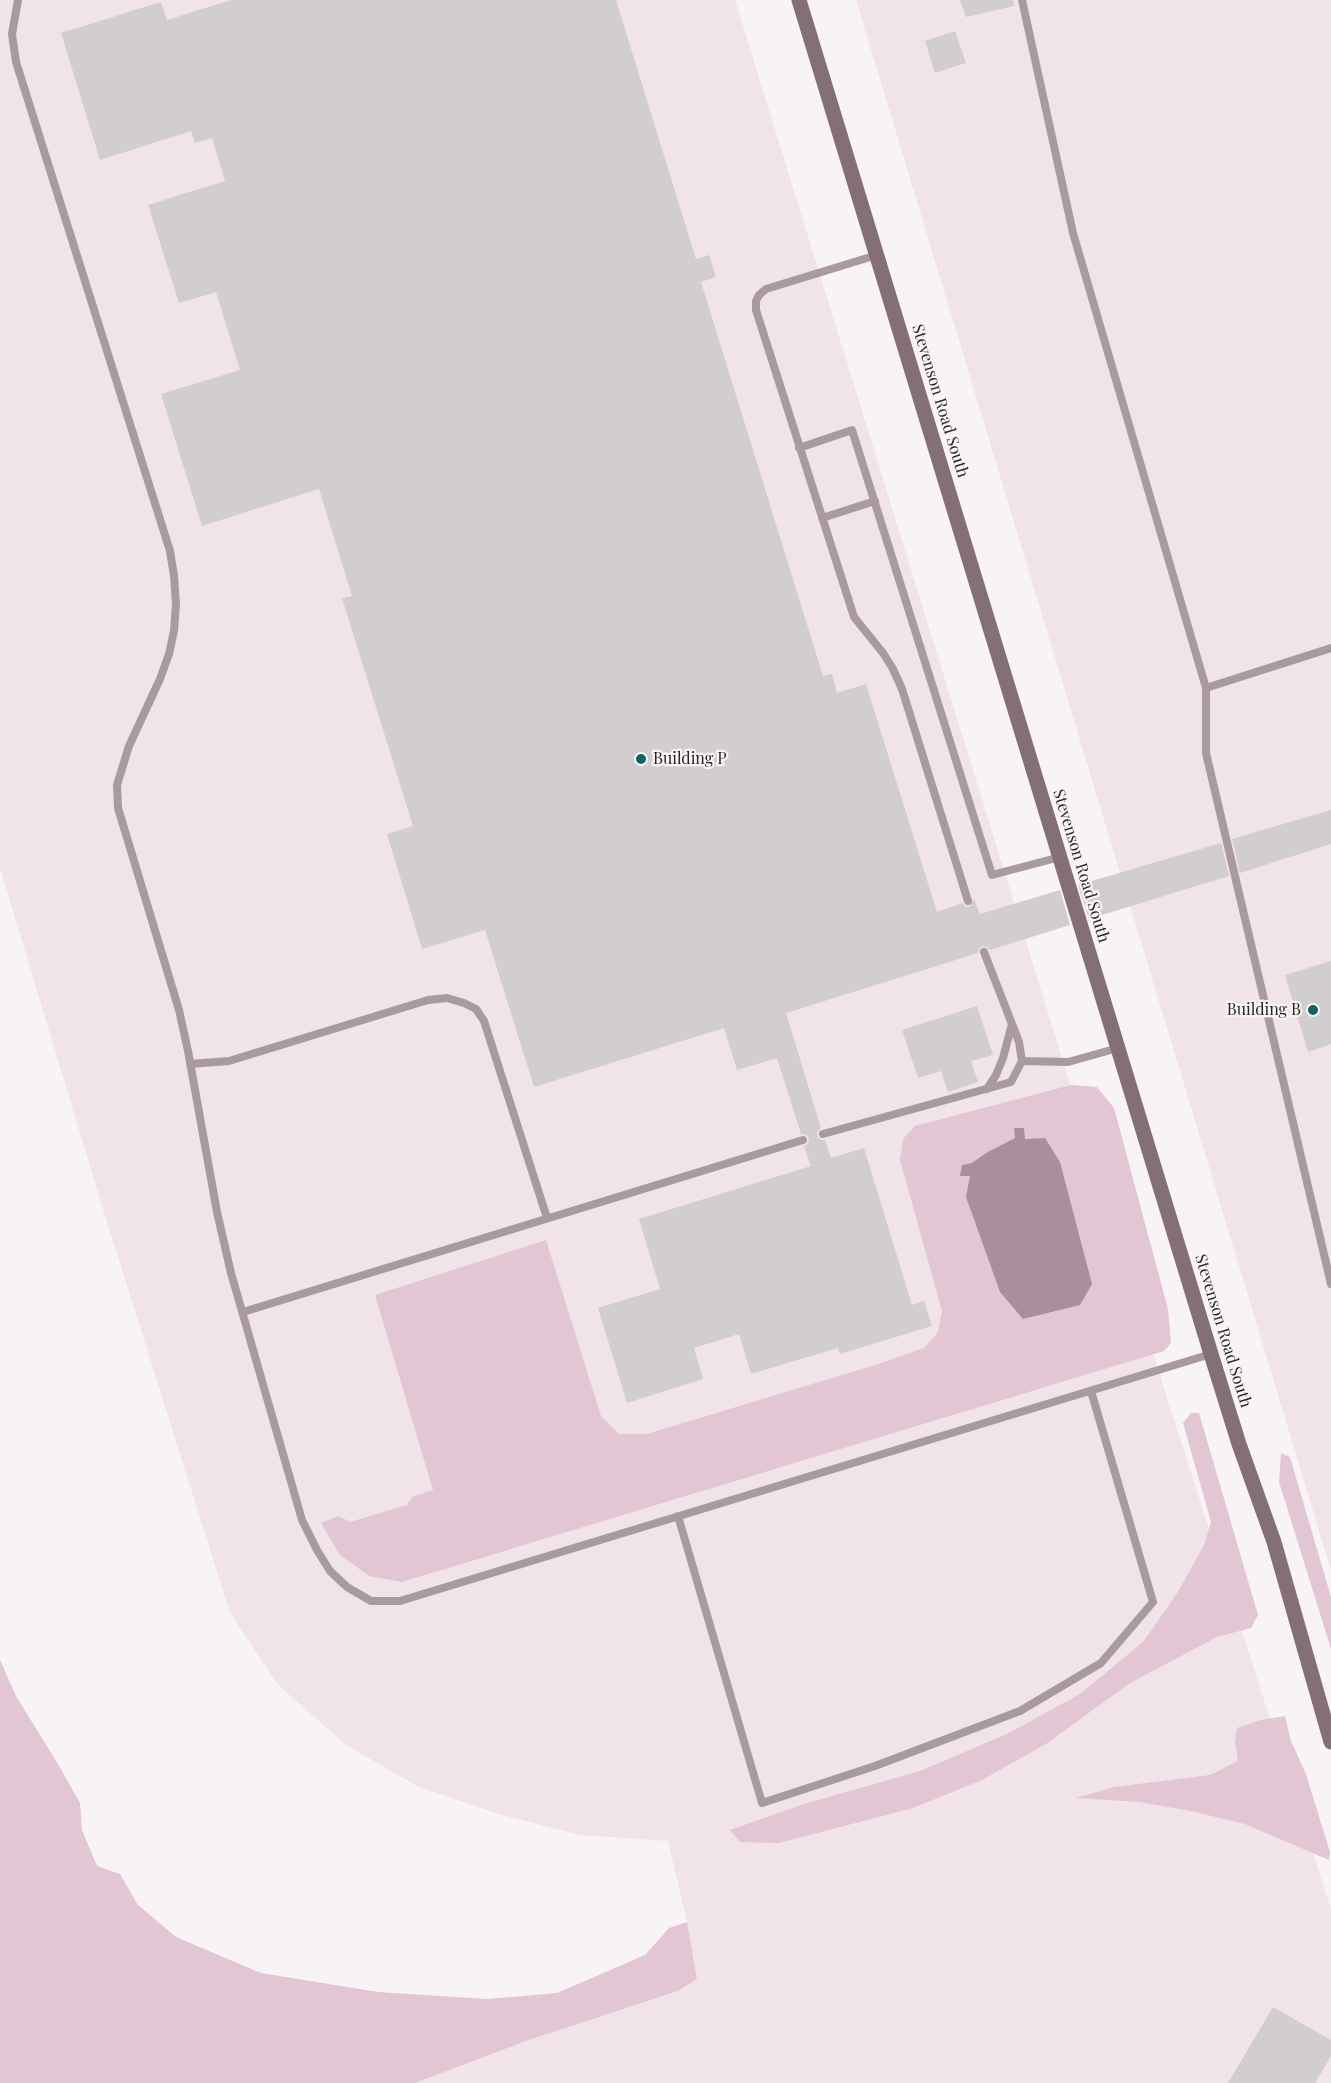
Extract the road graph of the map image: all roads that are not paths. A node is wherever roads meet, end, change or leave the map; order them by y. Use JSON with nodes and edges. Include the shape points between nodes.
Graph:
{"nodes":[{"id":1,"x":18,"y":0,"type":"edge"},
{"id":2,"x":799,"y":0,"type":"edge"},
{"id":3,"x":1022,"y":0,"type":"edge"},
{"id":4,"x":877,"y":255,"type":"junction"},
{"id":5,"x":799,"y":448,"type":"junction"},
{"id":6,"x":874,"y":501,"type":"junction"},
{"id":7,"x":822,"y":518,"type":"junction"},
{"id":8,"x":1331,"y":648,"type":"edge"},
{"id":9,"x":1206,"y":688,"type":"junction"},
{"id":10,"x":1060,"y":857,"type":"junction"},
{"id":11,"x":968,"y":901,"type":"dead end"},
{"id":12,"x":984,"y":952,"type":"dead end"},
{"id":13,"x":1012,"y":1024,"type":"junction"},
{"id":14,"x":1118,"y":1048,"type":"junction"},
{"id":15,"x":1022,"y":1061,"type":"junction"},
{"id":16,"x":190,"y":1064,"type":"junction"},
{"id":17,"x":987,"y":1089,"type":"junction"},
{"id":18,"x":823,"y":1134,"type":"dead end"},
{"id":19,"x":803,"y":1140,"type":"dead end"},
{"id":20,"x":547,"y":1218,"type":"junction"},
{"id":21,"x":1331,"y":1284,"type":"edge"},
{"id":22,"x":243,"y":1312,"type":"junction"},
{"id":23,"x":1211,"y":1354,"type":"junction"},
{"id":24,"x":1091,"y":1390,"type":"junction"},
{"id":25,"x":678,"y":1516,"type":"junction"},
{"id":26,"x":1331,"y":1742,"type":"edge"}],
"edges":[{"from":1,"to":16,"type":"lane","via":[[12,34],[16,62],[170,551],[176,604],[169,654],[129,746],[117,786],[118,808],[179,1010]]},
{"from":2,"to":4,"type":"main road","name":"Stevenson Road South"},
{"from":3,"to":9,"type":"lane","via":[[1073,233]]},
{"from":4,"to":5,"type":"lane","via":[[766,289],[756,301],[758,320]]},
{"from":4,"to":10,"type":"main road","name":"Stevenson Road South"},
{"from":5,"to":6,"type":"lane","via":[[852,430]]},
{"from":5,"to":7,"type":"lane"},
{"from":6,"to":7,"type":"lane"},
{"from":6,"to":10,"type":"lane","via":[[992,875]]},
{"from":7,"to":11,"type":"lane","via":[[854,617],[883,653],[902,689]]},
{"from":8,"to":9,"type":"lane"},
{"from":9,"to":21,"type":"lane","via":[[1206,753]]},
{"from":10,"to":14,"type":"main road","name":"Stevenson Road South"},
{"from":12,"to":13,"type":"lane"},
{"from":13,"to":15,"type":"lane"},
{"from":13,"to":17,"type":"lane","via":[[1003,1058]]},
{"from":14,"to":15,"type":"lane","via":[[1068,1062]]},
{"from":14,"to":23,"type":"main road","name":"Stevenson Road South"},
{"from":15,"to":17,"type":"lane","via":[[1011,1082]]},
{"from":16,"to":20,"type":"lane","via":[[233,1060],[428,999],[447,998],[464,1003],[476,1009],[484,1021]]},
{"from":16,"to":22,"type":"lane","via":[[217,1212]]},
{"from":17,"to":18,"type":"lane"},
{"from":19,"to":20,"type":"lane"},
{"from":20,"to":22,"type":"lane"},
{"from":22,"to":25,"type":"lane","via":[[302,1520],[330,1571],[371,1601],[399,1601]]},
{"from":23,"to":24,"type":"lane"},
{"from":23,"to":26,"type":"main road","name":"Stevenson Road South","via":[[1274,1542]]},
{"from":24,"to":25,"type":"lane"},
{"from":24,"to":25,"type":"lane","via":[[1153,1602],[1101,1663],[1020,1711],[762,1803]]}]}
